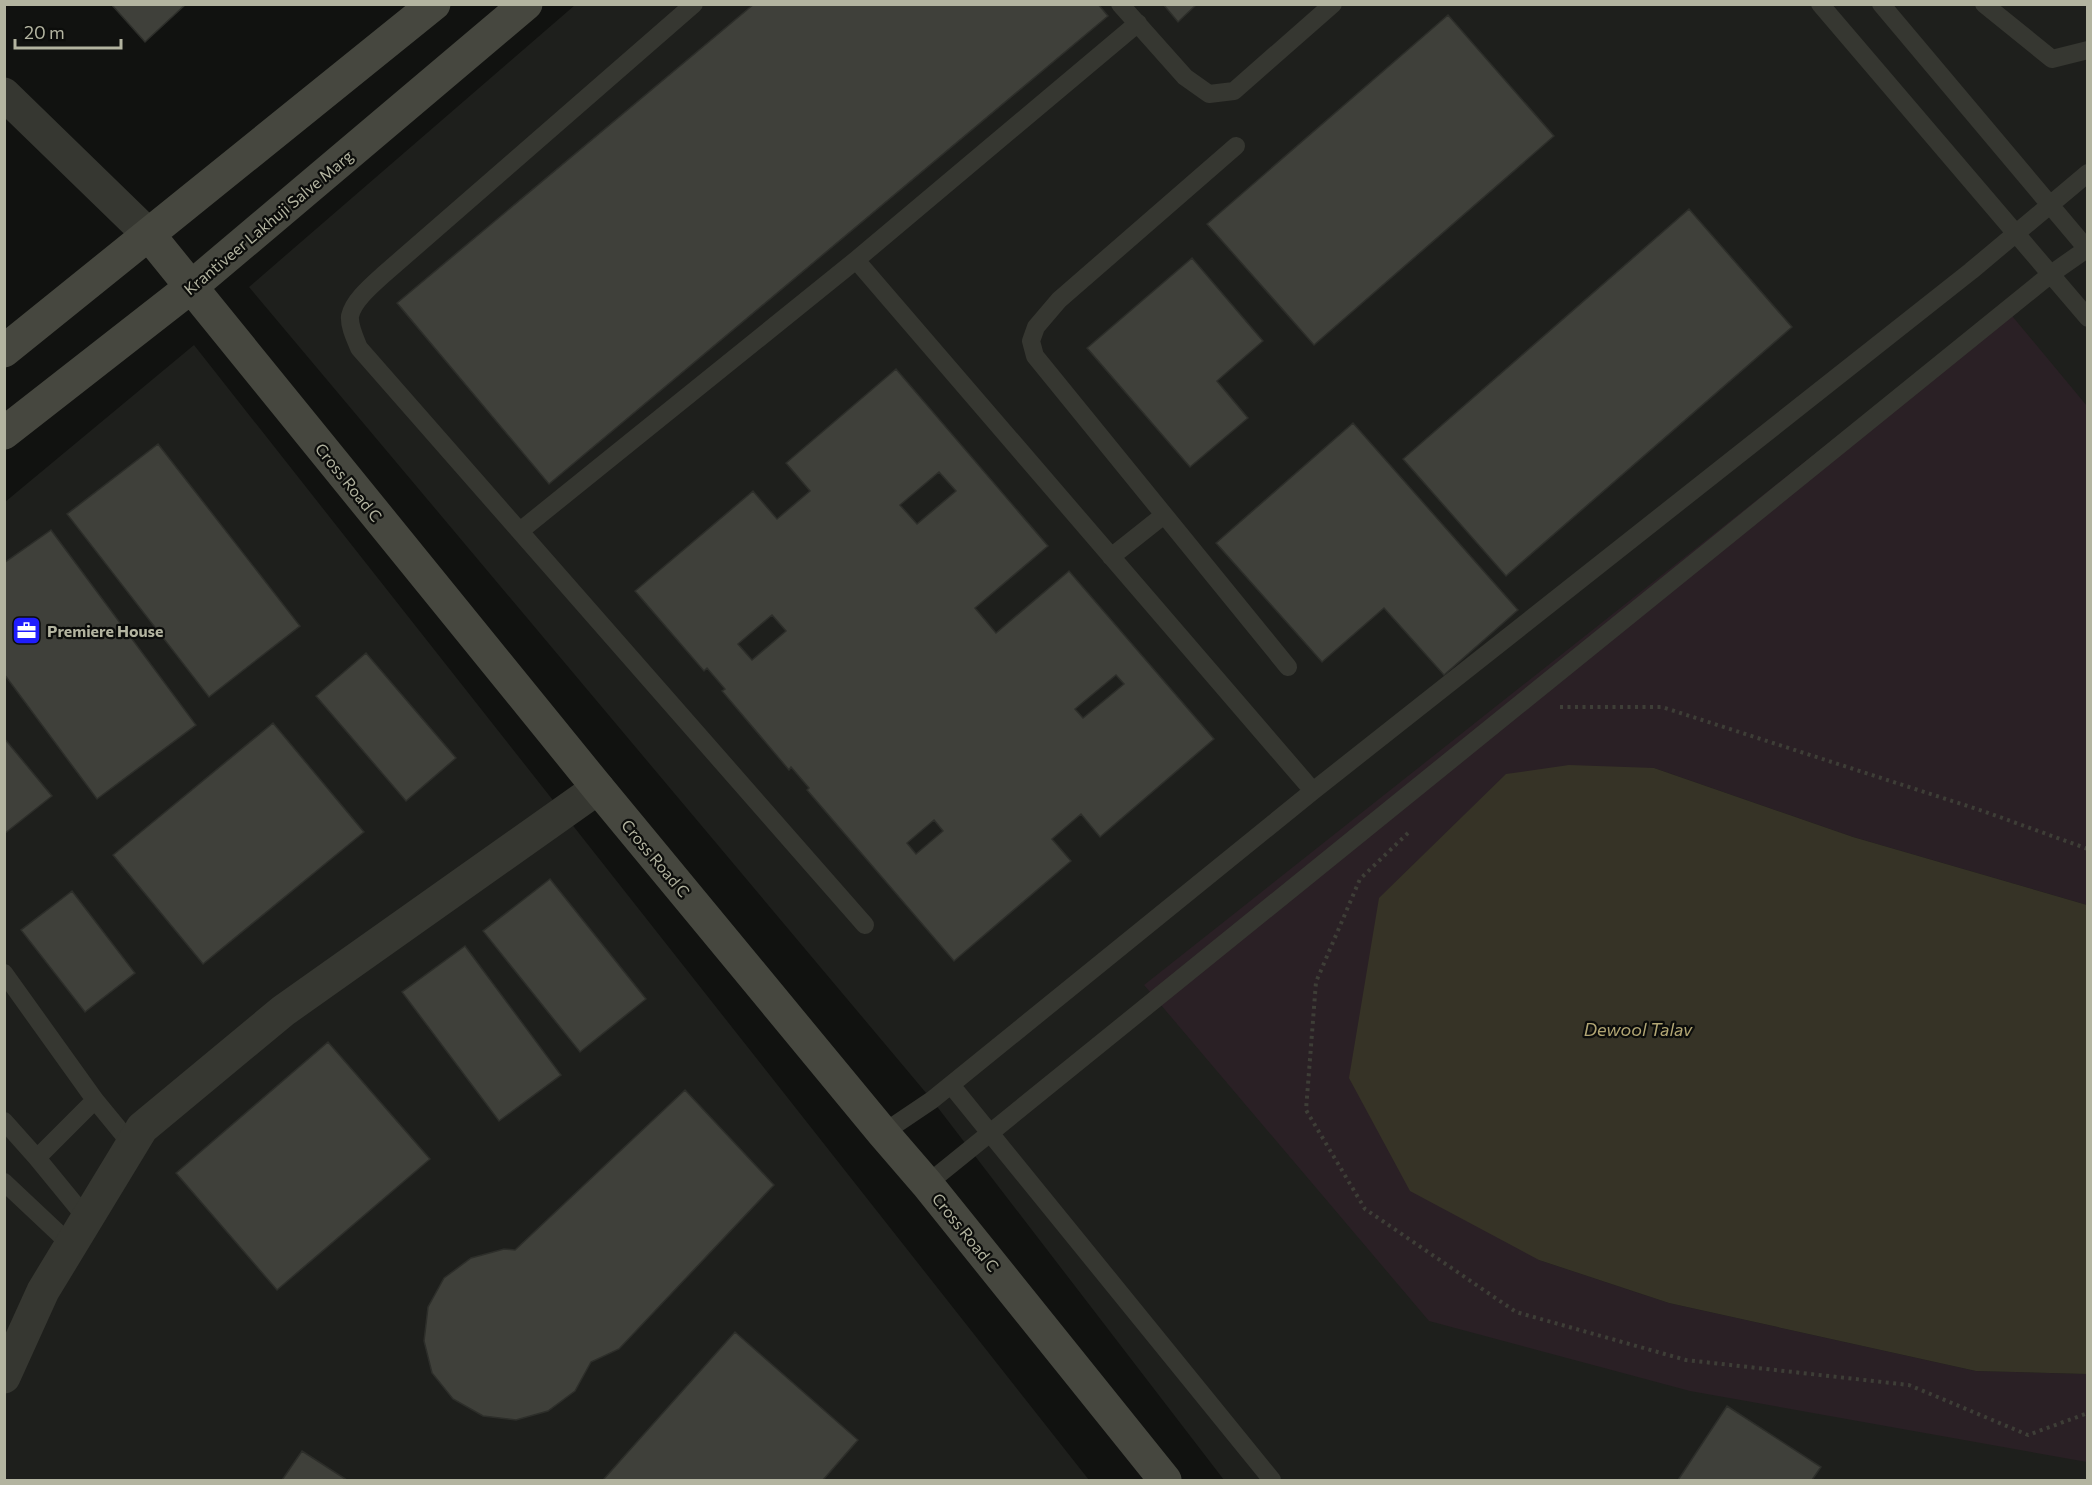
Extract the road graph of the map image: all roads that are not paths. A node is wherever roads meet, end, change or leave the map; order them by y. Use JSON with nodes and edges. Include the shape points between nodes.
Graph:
{"nodes":[{"id":1,"x":434,"y":4,"type":"edge"},
{"id":2,"x":526,"y":4,"type":"edge"},
{"id":3,"x":694,"y":4,"type":"edge"},
{"id":4,"x":1120,"y":4,"type":"edge"},
{"id":5,"x":1333,"y":4,"type":"edge"},
{"id":6,"x":1820,"y":4,"type":"edge"},
{"id":7,"x":1881,"y":4,"type":"edge"},
{"id":8,"x":1984,"y":4,"type":"edge"},
{"id":9,"x":1138,"y":24,"type":"junction"},
{"id":10,"x":2088,"y":50,"type":"edge"},
{"id":11,"x":4,"y":94,"type":"edge"},
{"id":12,"x":1236,"y":146,"type":"dead end"},
{"id":13,"x":2088,"y":173,"type":"edge"},
{"id":14,"x":2049,"y":204,"type":"junction"},
{"id":15,"x":2016,"y":233,"type":"junction"},
{"id":16,"x":149,"y":235,"type":"junction"},
{"id":17,"x":2087,"y":249,"type":"edge"},
{"id":18,"x":856,"y":260,"type":"junction"},
{"id":19,"x":2051,"y":274,"type":"junction"},
{"id":20,"x":191,"y":287,"type":"junction"},
{"id":21,"x":2088,"y":318,"type":"edge"},
{"id":22,"x":4,"y":351,"type":"edge"},
{"id":23,"x":4,"y":433,"type":"edge"},
{"id":24,"x":1164,"y":515,"type":"junction"},
{"id":25,"x":519,"y":531,"type":"junction"},
{"id":26,"x":1111,"y":557,"type":"junction"},
{"id":27,"x":1288,"y":667,"type":"dead end"},
{"id":28,"x":598,"y":788,"type":"junction"},
{"id":29,"x":1313,"y":791,"type":"junction"},
{"id":30,"x":865,"y":925,"type":"dead end"},
{"id":31,"x":4,"y":973,"type":"edge"},
{"id":32,"x":951,"y":1084,"type":"junction"},
{"id":33,"x":95,"y":1100,"type":"junction"},
{"id":34,"x":4,"y":1121,"type":"edge"},
{"id":35,"x":883,"y":1133,"type":"junction"},
{"id":36,"x":990,"y":1134,"type":"junction"},
{"id":37,"x":132,"y":1145,"type":"junction"},
{"id":38,"x":37,"y":1158,"type":"junction"},
{"id":39,"x":927,"y":1184,"type":"junction"},
{"id":40,"x":5,"y":1187,"type":"edge"},
{"id":41,"x":79,"y":1232,"type":"junction"},
{"id":42,"x":7,"y":1367,"type":"edge"},
{"id":43,"x":1165,"y":1480,"type":"edge"},
{"id":44,"x":1272,"y":1480,"type":"edge"}],
"edges":[{"from":1,"to":16,"type":"main road"},
{"from":2,"to":20,"type":"main road","name":"Krantiveer Lakhuji Salve Marg"},
{"from":3,"to":25,"type":"lane","via":[[383,275],[362,295],[350,315],[359,348]]},
{"from":4,"to":9,"type":"lane"},
{"from":5,"to":9,"type":"lane","via":[[1234,91],[1209,94],[1185,77]]},
{"from":6,"to":15,"type":"lane"},
{"from":7,"to":14,"type":"lane"},
{"from":8,"to":10,"type":"lane","via":[[2052,59]]},
{"from":9,"to":18,"type":"lane"},
{"from":11,"to":16,"type":"street"},
{"from":12,"to":24,"type":"lane","via":[[1059,300],[1036,327],[1031,341],[1035,357]]},
{"from":13,"to":14,"type":"lane"},
{"from":14,"to":15,"type":"lane"},
{"from":14,"to":17,"type":"lane"},
{"from":15,"to":19,"type":"lane"},
{"from":15,"to":29,"type":"lane"},
{"from":16,"to":20,"type":"main road","name":"Cross Road C"},
{"from":16,"to":22,"type":"main road"},
{"from":17,"to":19,"type":"lane"},
{"from":18,"to":25,"type":"lane"},
{"from":18,"to":26,"type":"lane"},
{"from":19,"to":21,"type":"lane"},
{"from":19,"to":36,"type":"lane"},
{"from":20,"to":23,"type":"main road","name":"Krantiveer Lakhuji Salve Marg"},
{"from":20,"to":28,"type":"main road","name":"Cross Road C"},
{"from":24,"to":26,"type":"lane"},
{"from":24,"to":27,"type":"lane"},
{"from":25,"to":30,"type":"lane"},
{"from":26,"to":29,"type":"lane"},
{"from":28,"to":35,"type":"main road","name":"Cross Road C"},
{"from":28,"to":37,"type":"street","via":[[283,1011],[142,1128]]},
{"from":29,"to":32,"type":"lane"},
{"from":31,"to":33,"type":"lane"},
{"from":32,"to":35,"type":"lane"},
{"from":32,"to":36,"type":"lane"},
{"from":33,"to":37,"type":"lane"},
{"from":33,"to":38,"type":"lane"},
{"from":34,"to":38,"type":"lane"},
{"from":35,"to":39,"type":"main road","name":"Cross Road C"},
{"from":36,"to":39,"type":"lane"},
{"from":36,"to":44,"type":"lane"},
{"from":37,"to":41,"type":"street"},
{"from":38,"to":41,"type":"lane"},
{"from":39,"to":43,"type":"main road","name":"Cross Road C"},
{"from":40,"to":41,"type":"lane"},
{"from":41,"to":42,"type":"street","via":[[43,1291]]}]}
